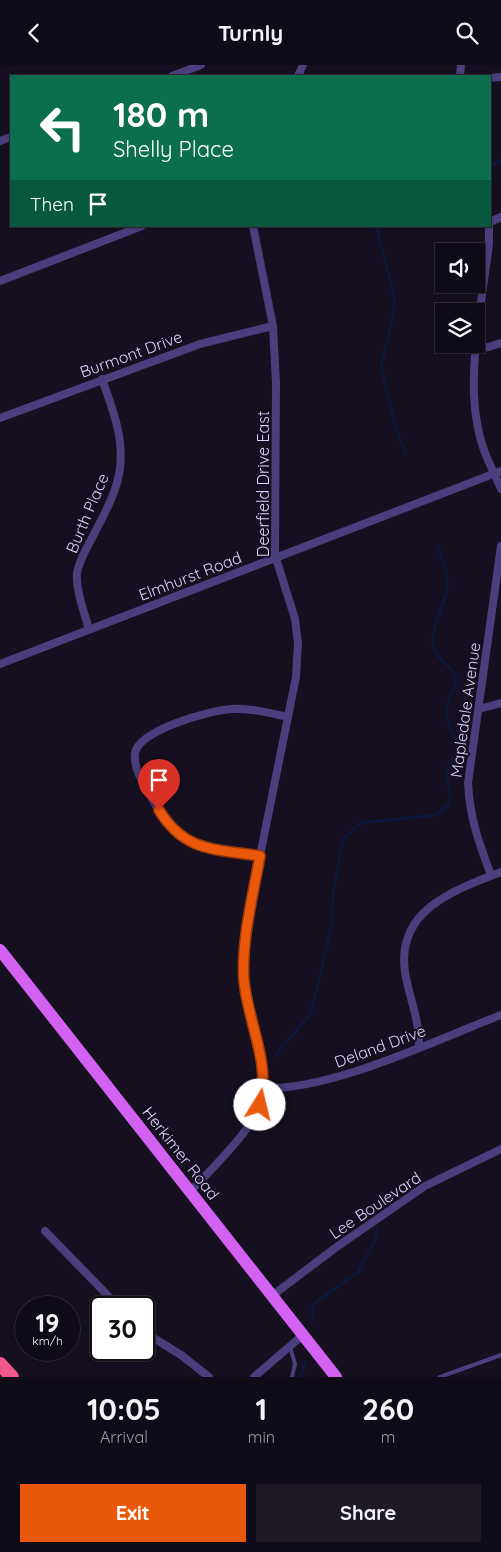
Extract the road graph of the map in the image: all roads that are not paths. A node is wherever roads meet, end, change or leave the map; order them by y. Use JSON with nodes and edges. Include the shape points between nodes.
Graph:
{"nodes":[{"id":1,"x":202,"y":65,"type":"edge"},
{"id":2,"x":175,"y":75,"type":"edge"},
{"id":3,"x":139,"y":227,"type":"edge"},
{"id":4,"x":253,"y":227,"type":"edge"},
{"id":5,"x":489,"y":227,"type":"edge"},
{"id":6,"x":0,"y":281,"type":"edge"},
{"id":7,"x":481,"y":303,"type":"edge"},
{"id":8,"x":273,"y":326,"type":"junction"},
{"id":9,"x":501,"y":343,"type":"edge"},
{"id":10,"x":485,"y":345,"type":"edge"},
{"id":11,"x":475,"y":353,"type":"edge"},
{"id":12,"x":102,"y":379,"type":"junction"},
{"id":13,"x":0,"y":418,"type":"edge"},
{"id":14,"x":498,"y":472,"type":"edge"},
{"id":15,"x":501,"y":489,"type":"edge"},
{"id":16,"x":501,"y":546,"type":"edge"},
{"id":17,"x":276,"y":559,"type":"junction"},
{"id":18,"x":89,"y":629,"type":"junction"},
{"id":19,"x":0,"y":664,"type":"edge"},
{"id":20,"x":501,"y":703,"type":"edge"},
{"id":21,"x":479,"y":709,"type":"junction"},
{"id":22,"x":288,"y":717,"type":"junction"},
{"id":23,"x":260,"y":856,"type":"junction"},
{"id":24,"x":501,"y":872,"type":"edge"},
{"id":25,"x":491,"y":875,"type":"junction"},
{"id":26,"x":0,"y":950,"type":"edge"},
{"id":27,"x":501,"y":1015,"type":"edge"},
{"id":28,"x":419,"y":1047,"type":"junction"},
{"id":29,"x":265,"y":1088,"type":"junction"},
{"id":30,"x":501,"y":1149,"type":"edge"},
{"id":31,"x":190,"y":1191,"type":"junction"},
{"id":32,"x":45,"y":1231,"type":"dead end"},
{"id":33,"x":273,"y":1295,"type":"junction"},
{"id":34,"x":108,"y":1296,"type":"edge"},
{"id":35,"x":303,"y":1335,"type":"junction"},
{"id":36,"x":155,"y":1339,"type":"edge"},
{"id":37,"x":290,"y":1347,"type":"junction"},
{"id":38,"x":501,"y":1355,"type":"edge"},
{"id":39,"x":0,"y":1364,"type":"edge"},
{"id":40,"x":453,"y":1375,"type":"edge"},
{"id":41,"x":12,"y":1377,"type":"edge"},
{"id":42,"x":209,"y":1377,"type":"edge"},
{"id":43,"x":254,"y":1377,"type":"edge"},
{"id":44,"x":292,"y":1377,"type":"edge"},
{"id":45,"x":336,"y":1377,"type":"edge"},
{"id":46,"x":440,"y":1377,"type":"edge"}],
"edges":[{"from":1,"to":2,"type":"street"},
{"from":3,"to":6,"type":"street"},
{"from":4,"to":8,"type":"street","name":"Deerfield Drive East"},
{"from":5,"to":7,"type":"street"},
{"from":8,"to":12,"type":"street","name":"Burmont Drive","via":[[200,344]]},
{"from":8,"to":17,"type":"street","name":"Deerfield Drive East"},
{"from":9,"to":10,"type":"street"},
{"from":11,"to":14,"type":"street","via":[[473,391],[477,417],[485,452]]},
{"from":12,"to":13,"type":"street","name":"Burmont Drive"},
{"from":12,"to":18,"type":"street","name":"Burth Place","via":[[117,420],[121,443],[120,467],[116,490],[78,571],[77,583]]},
{"from":14,"to":15,"type":"street"},
{"from":14,"to":17,"type":"street","name":"Elmhurst Road"},
{"from":16,"to":21,"type":"street","name":"Mapledale Avenue"},
{"from":17,"to":18,"type":"street","name":"Elmhurst Road"},
{"from":17,"to":22,"type":"street","name":"Deerfield Drive East","via":[[295,619],[298,643],[296,677]]},
{"from":18,"to":19,"type":"street","name":"Elmhurst Road"},
{"from":20,"to":21,"type":"street"},
{"from":21,"to":25,"type":"street","name":"Mapledale Avenue","via":[[468,783],[470,812]]},
{"from":22,"to":23,"type":"street","name":"Deerfield Drive East"},
{"from":22,"to":23,"type":"street","via":[[232,709],[203,715],[154,732],[144,738],[135,754],[144,786],[176,834],[208,847]]},
{"from":23,"to":29,"type":"street","name":"Deerfield Drive East","via":[[246,944],[244,982],[264,1070]]},
{"from":24,"to":25,"type":"street"},
{"from":25,"to":28,"type":"street","via":[[438,899],[415,922],[407,937],[405,973],[420,1031]]},
{"from":26,"to":31,"type":"main road","name":"Herkimer Road"},
{"from":27,"to":28,"type":"street","name":"Deland Drive"},
{"from":28,"to":29,"type":"street","name":"Deland Drive","via":[[322,1081],[284,1089]]},
{"from":29,"to":31,"type":"street","via":[[250,1123]]},
{"from":30,"to":33,"type":"street","name":"Lee Boulevard","via":[[425,1187]]},
{"from":31,"to":33,"type":"main road","name":"Herkimer Road"},
{"from":32,"to":34,"type":"street"},
{"from":33,"to":35,"type":"main road","name":"Herkimer Road"},
{"from":35,"to":37,"type":"street"},
{"from":35,"to":45,"type":"main road","name":"Herkimer Road"},
{"from":36,"to":42,"type":"street"},
{"from":37,"to":43,"type":"street"},
{"from":37,"to":44,"type":"lane","via":[[295,1364]]},
{"from":38,"to":40,"type":"lane"},
{"from":39,"to":41,"type":"highway"},
{"from":40,"to":46,"type":"lane"}]}
